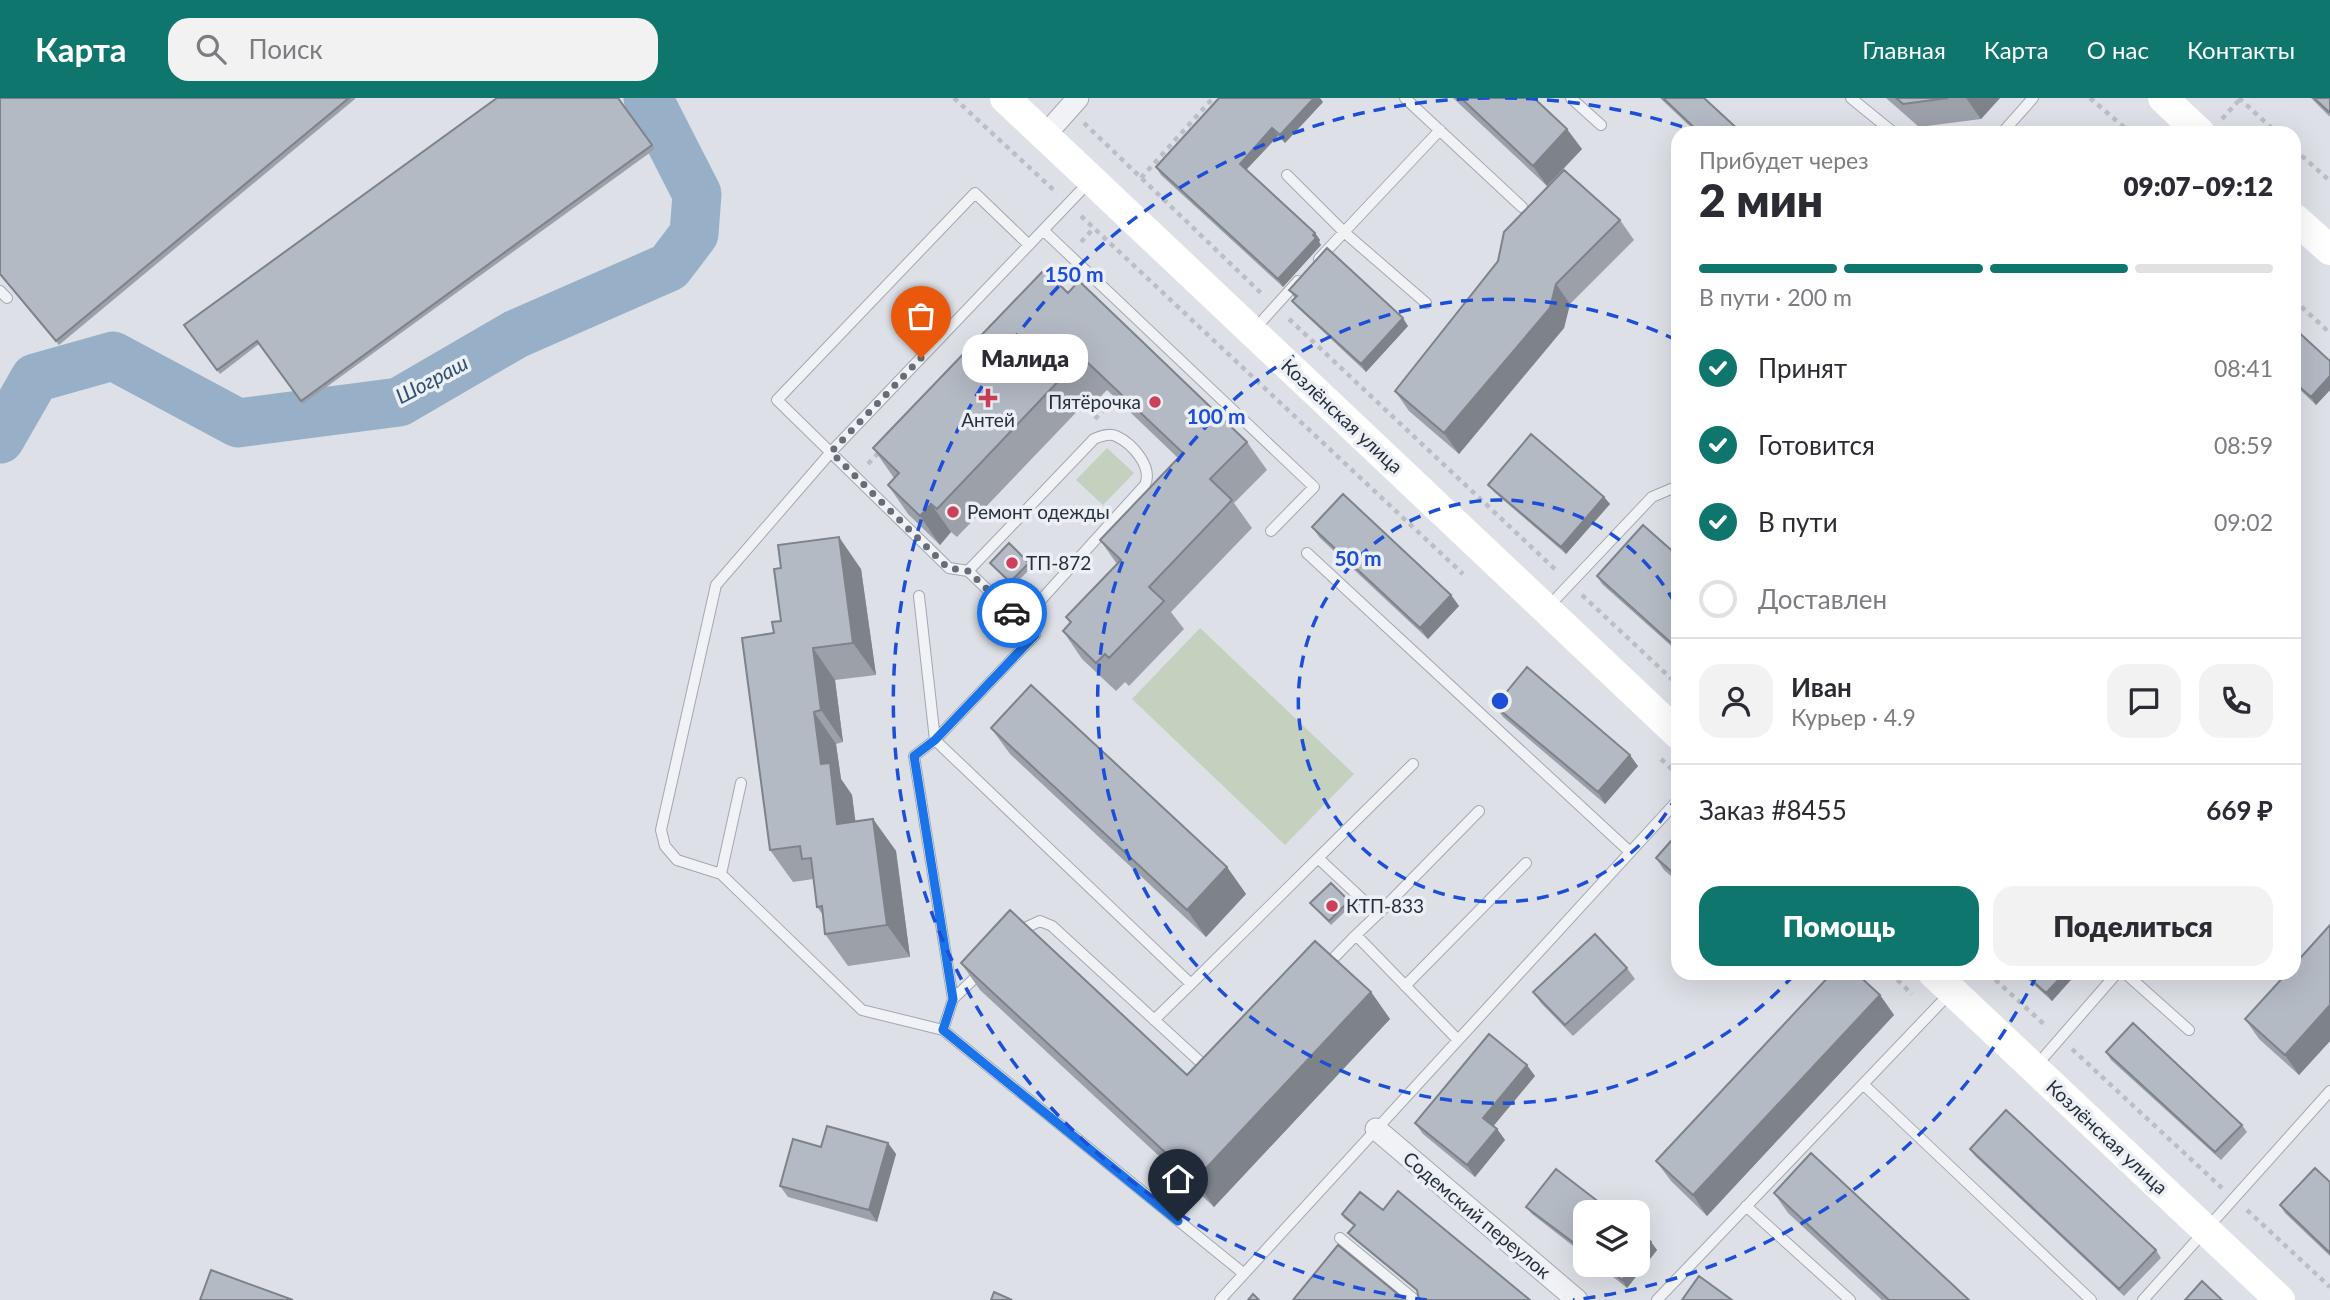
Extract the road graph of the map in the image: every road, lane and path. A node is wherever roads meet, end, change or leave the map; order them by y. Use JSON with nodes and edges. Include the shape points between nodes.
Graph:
{"nodes":[{"id":1,"x":954,"y":98,"type":"edge"},
{"id":2,"x":1005,"y":98,"type":"edge"},
{"id":3,"x":1213,"y":98,"type":"edge"},
{"id":4,"x":1405,"y":98,"type":"edge"},
{"id":5,"x":1571,"y":98,"type":"edge"},
{"id":6,"x":1851,"y":98,"type":"edge"},
{"id":7,"x":2033,"y":98,"type":"edge"},
{"id":8,"x":2090,"y":98,"type":"edge"},
{"id":9,"x":2163,"y":98,"type":"edge"},
{"id":10,"x":2239,"y":98,"type":"edge"},
{"id":11,"x":1073,"y":103,"type":"edge"},
{"id":12,"x":1601,"y":125,"type":"dead end"},
{"id":13,"x":1885,"y":126,"type":"edge"},
{"id":14,"x":2008,"y":126,"type":"edge"},
{"id":15,"x":2123,"y":126,"type":"edge"},
{"id":16,"x":2193,"y":126,"type":"edge"},
{"id":17,"x":2269,"y":126,"type":"edge"},
{"id":18,"x":1440,"y":130,"type":"junction"},
{"id":19,"x":1046,"y":134,"type":"junction"},
{"id":20,"x":2301,"y":155,"type":"edge"},
{"id":21,"x":1287,"y":175,"type":"dead end"},
{"id":22,"x":1092,"y":178,"type":"junction"},
{"id":23,"x":1141,"y":178,"type":"junction"},
{"id":24,"x":2330,"y":181,"type":"edge"},
{"id":25,"x":1118,"y":203,"type":"junction"},
{"id":26,"x":1068,"y":204,"type":"junction"},
{"id":27,"x":1522,"y":207,"type":"dead end"},
{"id":28,"x":2301,"y":224,"type":"edge"},
{"id":29,"x":1094,"y":228,"type":"junction"},
{"id":30,"x":1043,"y":230,"type":"junction"},
{"id":31,"x":1344,"y":232,"type":"junction"},
{"id":32,"x":1029,"y":245,"type":"junction"},
{"id":33,"x":2330,"y":250,"type":"edge"},
{"id":34,"x":1069,"y":254,"type":"junction"},
{"id":35,"x":1426,"y":303,"type":"dead end"},
{"id":36,"x":1275,"y":306,"type":"junction"},
{"id":37,"x":2301,"y":306,"type":"edge"},
{"id":38,"x":1253,"y":331,"type":"junction"},
{"id":39,"x":2330,"y":333,"type":"edge"},
{"id":40,"x":1121,"y":393,"type":"edge"},
{"id":41,"x":1094,"y":439,"type":"junction"},
{"id":42,"x":884,"y":448,"type":"edge"},
{"id":43,"x":831,"y":452,"type":"junction"},
{"id":44,"x":856,"y":477,"type":"junction"},
{"id":45,"x":1671,"y":489,"type":"edge"},
{"id":46,"x":1271,"y":531,"type":"dead end"},
{"id":47,"x":1307,"y":553,"type":"dead end"},
{"id":48,"x":968,"y":571,"type":"junction"},
{"id":49,"x":1469,"y":579,"type":"dead end"},
{"id":50,"x":1570,"y":583,"type":"junction"},
{"id":51,"x":919,"y":596,"type":"dead end"},
{"id":52,"x":1546,"y":609,"type":"junction"},
{"id":53,"x":1021,"y":622,"type":"junction"},
{"id":54,"x":1671,"y":678,"type":"edge"},
{"id":55,"x":1671,"y":727,"type":"edge"},
{"id":56,"x":935,"y":740,"type":"junction"},
{"id":57,"x":1652,"y":750,"type":"dead end"},
{"id":58,"x":1413,"y":764,"type":"dead end"},
{"id":59,"x":1671,"y":768,"type":"edge"},
{"id":60,"x":741,"y":783,"type":"dead end"},
{"id":61,"x":1671,"y":808,"type":"edge"},
{"id":62,"x":1479,"y":811,"type":"dead end"},
{"id":63,"x":1630,"y":852,"type":"junction"},
{"id":64,"x":1318,"y":858,"type":"junction"},
{"id":65,"x":1526,"y":863,"type":"dead end"},
{"id":66,"x":721,"y":874,"type":"junction"},
{"id":67,"x":1378,"y":914,"type":"junction"},
{"id":68,"x":1356,"y":935,"type":"junction"},
{"id":69,"x":1009,"y":945,"type":"edge"},
{"id":70,"x":990,"y":963,"type":"edge"},
{"id":71,"x":1318,"y":974,"type":"edge"},
{"id":72,"x":1997,"y":980,"type":"edge"},
{"id":73,"x":2111,"y":980,"type":"edge"},
{"id":74,"x":2133,"y":980,"type":"edge"},
{"id":75,"x":1943,"y":982,"type":"edge"},
{"id":76,"x":1191,"y":984,"type":"junction"},
{"id":77,"x":1405,"y":986,"type":"junction"},
{"id":78,"x":953,"y":999,"type":"junction"},
{"id":79,"x":1154,"y":1020,"type":"junction"},
{"id":80,"x":943,"y":1030,"type":"junction"},
{"id":81,"x":2189,"y":1030,"type":"dead end"},
{"id":82,"x":2060,"y":1038,"type":"junction"},
{"id":83,"x":1458,"y":1040,"type":"junction"},
{"id":84,"x":2034,"y":1068,"type":"junction"},
{"id":85,"x":1222,"y":1070,"type":"edge"},
{"id":86,"x":1863,"y":1084,"type":"junction"},
{"id":87,"x":2330,"y":1091,"type":"edge"},
{"id":88,"x":1376,"y":1129,"type":"junction"},
{"id":89,"x":2233,"y":1197,"type":"junction"},
{"id":90,"x":1746,"y":1206,"type":"junction"},
{"id":91,"x":2204,"y":1229,"type":"junction"},
{"id":92,"x":1340,"y":1238,"type":"dead end"},
{"id":93,"x":1243,"y":1273,"type":"junction"},
{"id":94,"x":2330,"y":1287,"type":"edge"},
{"id":95,"x":1220,"y":1300,"type":"edge"},
{"id":96,"x":1415,"y":1300,"type":"edge"},
{"id":97,"x":1577,"y":1300,"type":"edge"},
{"id":98,"x":1657,"y":1300,"type":"edge"},
{"id":99,"x":1850,"y":1300,"type":"edge"},
{"id":100,"x":2091,"y":1300,"type":"edge"},
{"id":101,"x":2143,"y":1300,"type":"edge"},
{"id":102,"x":2280,"y":1300,"type":"edge"}],
"edges":[{"from":1,"to":26,"type":"path"},
{"from":2,"to":19,"type":"street","name":"Козлёнская улица"},
{"from":3,"to":23,"type":"path"},
{"from":4,"to":18,"type":"lane"},
{"from":5,"to":12,"type":"lane"},
{"from":6,"to":13,"type":"lane"},
{"from":7,"to":14,"type":"lane"},
{"from":8,"to":15,"type":"path"},
{"from":9,"to":16,"type":"street"},
{"from":10,"to":17,"type":"path"},
{"from":11,"to":19,"type":"street"},
{"from":11,"to":23,"type":"path"},
{"from":18,"to":27,"type":"lane"},
{"from":18,"to":31,"type":"lane"},
{"from":19,"to":22,"type":"street","name":"Козлёнская улица"},
{"from":20,"to":24,"type":"path"},
{"from":21,"to":31,"type":"lane"},
{"from":22,"to":25,"type":"street","name":"Козлёнская улица"},
{"from":22,"to":26,"type":"lane"},
{"from":23,"to":25,"type":"path"},
{"from":23,"to":36,"type":"path"},
{"from":25,"to":29,"type":"path"},
{"from":25,"to":38,"type":"street","name":"Козлёнская улица"},
{"from":26,"to":29,"type":"path"},
{"from":26,"to":30,"type":"lane"},
{"from":28,"to":33,"type":"street"},
{"from":29,"to":34,"type":"path"},
{"from":29,"to":49,"type":"path"},
{"from":30,"to":32,"type":"lane"},
{"from":30,"to":34,"type":"lane"},
{"from":31,"to":35,"type":"lane"},
{"from":31,"to":36,"type":"lane"},
{"from":32,"to":43,"type":"lane"},
{"from":32,"to":43,"type":"lane","via":[[975,193],[777,400]]},
{"from":34,"to":46,"type":"lane","via":[[1314,487]]},
{"from":36,"to":38,"type":"lane"},
{"from":36,"to":50,"type":"path"},
{"from":37,"to":39,"type":"path"},
{"from":38,"to":52,"type":"street","name":"Козлёнская улица"},
{"from":40,"to":41,"type":"path","via":[[1085,430]]},
{"from":41,"to":48,"type":"lane"},
{"from":41,"to":53,"type":"lane","via":[[1117,436],[1144,462],[1147,479]]},
{"from":42,"to":44,"type":"path"},
{"from":43,"to":44,"type":"lane"},
{"from":43,"to":66,"type":"lane","via":[[716,585],[662,830],[665,846],[677,860]]},
{"from":44,"to":48,"type":"lane","via":[[948,568]]},
{"from":45,"to":50,"type":"lane","via":[[1652,497]]},
{"from":47,"to":63,"type":"lane"},
{"from":48,"to":53,"type":"lane"},
{"from":50,"to":52,"type":"lane"},
{"from":50,"to":54,"type":"path"},
{"from":51,"to":56,"type":"lane"},
{"from":52,"to":55,"type":"street","name":"Козлёнская улица"},
{"from":53,"to":56,"type":"lane","via":[[1035,635]]},
{"from":56,"to":76,"type":"lane"},
{"from":56,"to":78,"type":"lane","via":[[914,756]]},
{"from":57,"to":59,"type":"path"},
{"from":58,"to":64,"type":"lane"},
{"from":60,"to":66,"type":"lane"},
{"from":61,"to":63,"type":"lane"},
{"from":62,"to":67,"type":"lane"},
{"from":63,"to":83,"type":"lane"},
{"from":64,"to":67,"type":"lane"},
{"from":64,"to":76,"type":"lane"},
{"from":65,"to":77,"type":"lane"},
{"from":66,"to":80,"type":"lane","via":[[862,1010]]},
{"from":67,"to":68,"type":"lane"},
{"from":68,"to":71,"type":"lane"},
{"from":68,"to":77,"type":"lane"},
{"from":69,"to":79,"type":"lane","via":[[1040,921],[1052,926]]},
{"from":70,"to":78,"type":"lane"},
{"from":72,"to":82,"type":"path"},
{"from":73,"to":82,"type":"lane"},
{"from":74,"to":81,"type":"lane"},
{"from":75,"to":84,"type":"street","name":"Козлёнская улица"},
{"from":75,"to":86,"type":"lane"},
{"from":76,"to":79,"type":"lane"},
{"from":77,"to":83,"type":"lane"},
{"from":78,"to":80,"type":"lane"},
{"from":79,"to":85,"type":"lane","via":[[1207,1070]]},
{"from":80,"to":93,"type":"lane"},
{"from":82,"to":84,"type":"lane"},
{"from":82,"to":89,"type":"path"},
{"from":83,"to":88,"type":"lane"},
{"from":84,"to":91,"type":"street","name":"Козлёнская улица"},
{"from":86,"to":90,"type":"lane"},
{"from":86,"to":100,"type":"lane"},
{"from":87,"to":89,"type":"lane"},
{"from":88,"to":93,"type":"lane"},
{"from":88,"to":97,"type":"street","name":"Содемский переулок"},
{"from":89,"to":91,"type":"lane"},
{"from":89,"to":94,"type":"path"},
{"from":90,"to":98,"type":"lane"},
{"from":90,"to":99,"type":"lane"},
{"from":91,"to":101,"type":"lane"},
{"from":91,"to":102,"type":"street","name":"Козлёнская улица"},
{"from":92,"to":96,"type":"lane"},
{"from":93,"to":95,"type":"lane"}]}
